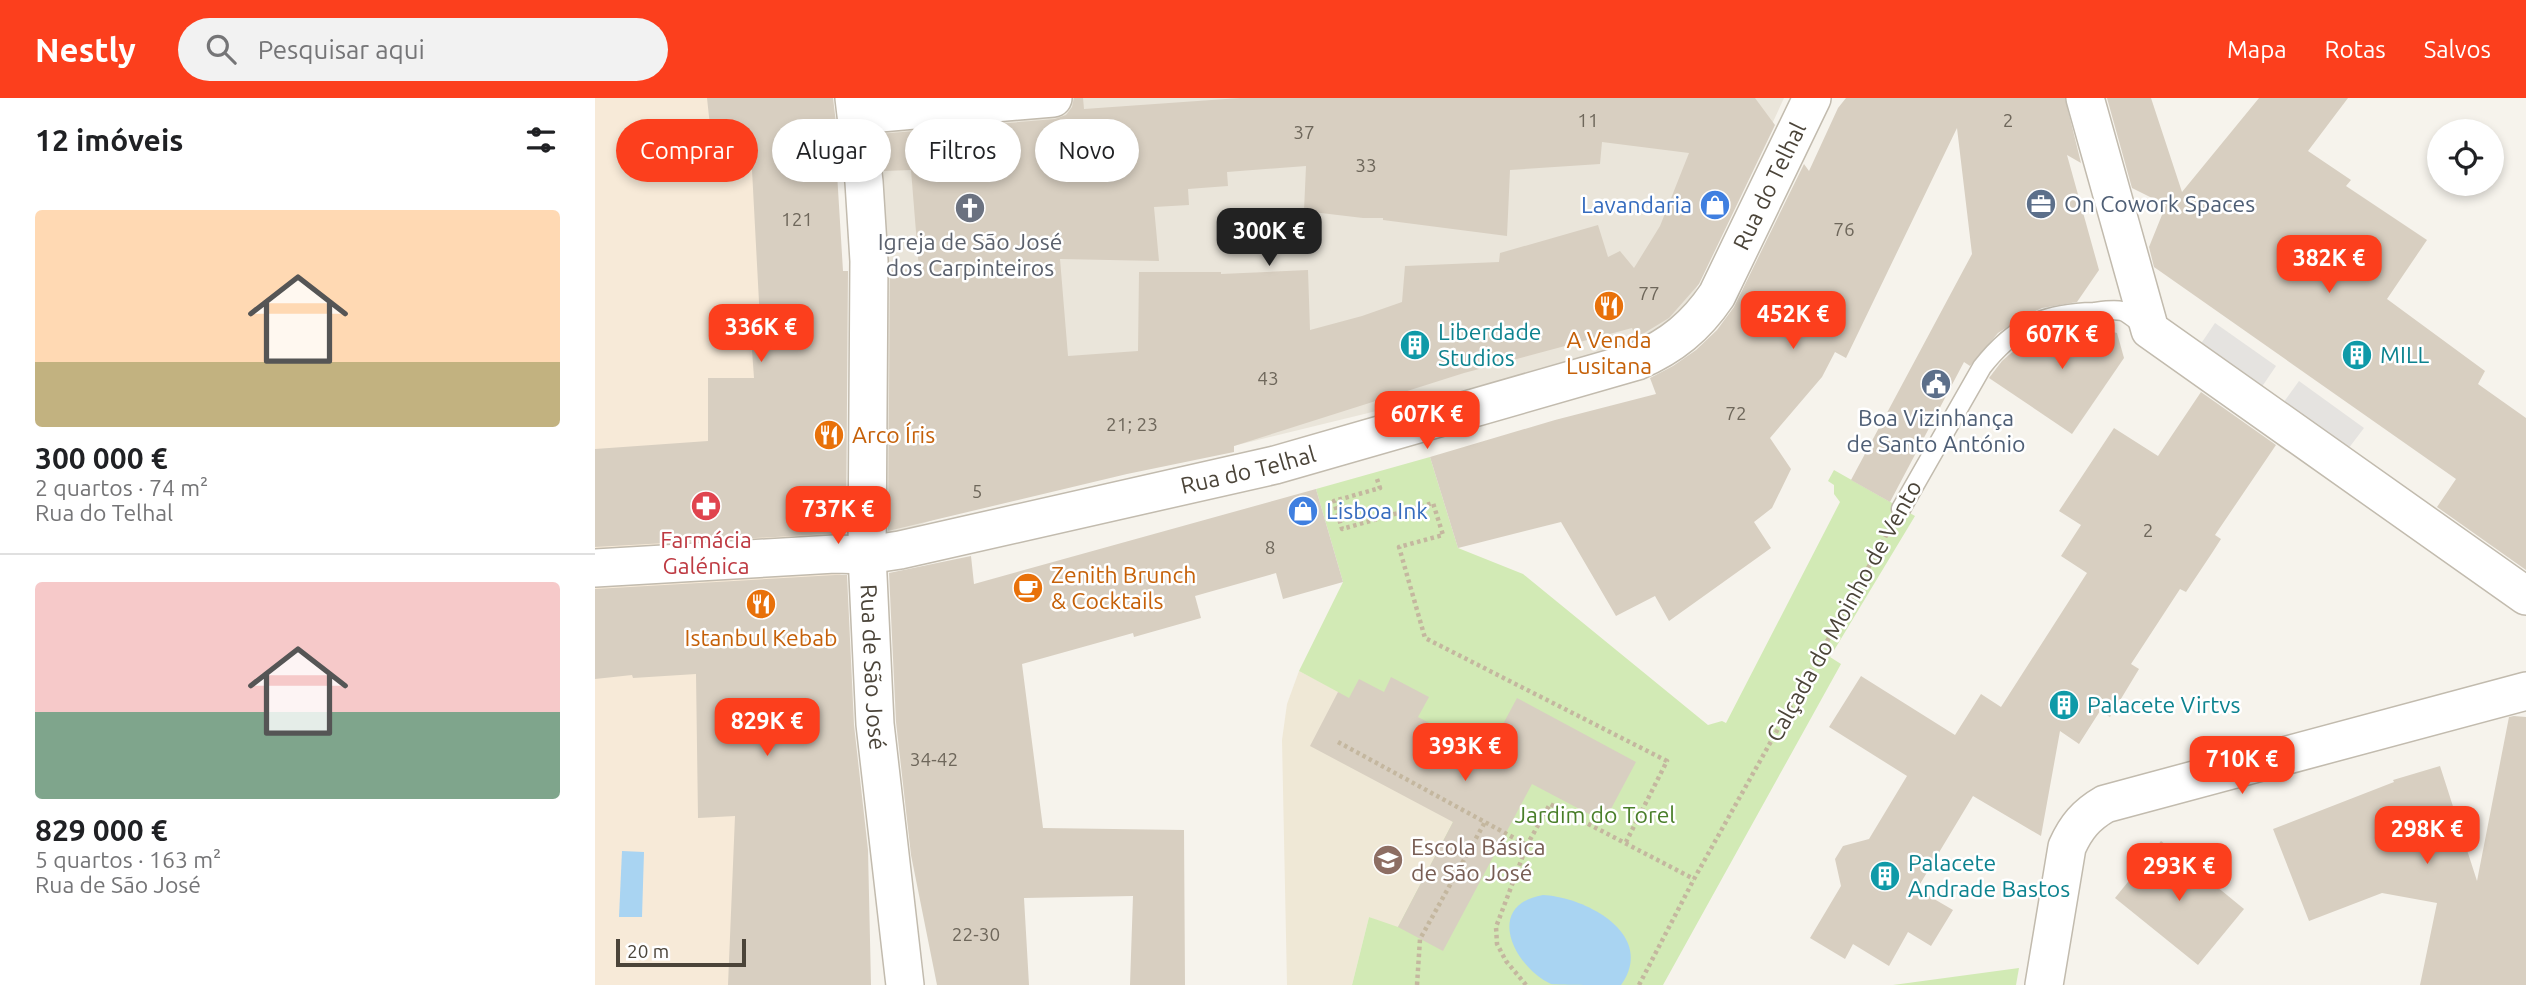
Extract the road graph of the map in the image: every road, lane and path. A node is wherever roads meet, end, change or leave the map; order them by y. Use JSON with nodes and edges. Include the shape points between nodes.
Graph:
{"nodes":[{"id":1,"x":1812,"y":98,"type":"edge"},
{"id":2,"x":2085,"y":98,"type":"edge"},
{"id":3,"x":1030,"y":99,"type":"edge"},
{"id":4,"x":855,"y":106,"type":"edge"},
{"id":5,"x":2150,"y":330,"type":"junction"},
{"id":6,"x":1380,"y":488,"type":"dead end"},
{"id":7,"x":1901,"y":509,"type":"joint"},
{"id":8,"x":867,"y":555,"type":"junction"},
{"id":9,"x":595,"y":568,"type":"edge"},
{"id":10,"x":2526,"y":596,"type":"edge"},
{"id":11,"x":2526,"y":691,"type":"edge"},
{"id":12,"x":1338,"y":741,"type":"dead end"},
{"id":13,"x":1485,"y":822,"type":"junction"},
{"id":14,"x":1626,"y":842,"type":"junction"},
{"id":15,"x":1528,"y":845,"type":"junction"},
{"id":16,"x":1694,"y":878,"type":"junction"},
{"id":17,"x":905,"y":985,"type":"edge"},
{"id":18,"x":1417,"y":985,"type":"edge"},
{"id":19,"x":1526,"y":985,"type":"edge"},
{"id":20,"x":1639,"y":985,"type":"edge"},
{"id":21,"x":2044,"y":985,"type":"edge"}],
"edges":[{"from":1,"to":8,"type":"street","name":"Rua do Telhal","via":[[1717,295],[1691,328],[1657,352],[1275,465]]},
{"from":2,"to":5,"type":"street"},
{"from":3,"to":4,"type":"street"},
{"from":4,"to":8,"type":"street","name":"Rua de São José","via":[[869,261]]},
{"from":5,"to":7,"type":"lane","name":"Calçada do Moinho de Vento","via":[[2122,311],[2065,313],[2011,336],[1982,366]]},
{"from":5,"to":10,"type":"street","name":"Calçada do Moinho de Vento"},
{"from":6,"to":14,"type":"path","via":[[1333,501],[1342,529],[1433,503],[1443,535],[1399,547],[1425,638],[1667,761]]},
{"from":7,"to":16,"type":"path","name":"Calçada do Moinho de Vento"},
{"from":8,"to":9,"type":"street","name":"Rua do Telhal"},
{"from":8,"to":17,"type":"street","name":"Rua de São José","via":[[875,724]]},
{"from":11,"to":21,"type":"street","via":[[2105,804],[2088,814],[2067,848]]},
{"from":12,"to":13,"type":"path"},
{"from":13,"to":15,"type":"path"},
{"from":13,"to":18,"type":"path","via":[[1420,939]]},
{"from":14,"to":15,"type":"path","via":[[1550,804]]},
{"from":14,"to":16,"type":"path"},
{"from":15,"to":19,"type":"path","via":[[1496,927],[1497,944]]},
{"from":16,"to":20,"type":"path","name":"Calçada do Moinho de Vento"}]}
